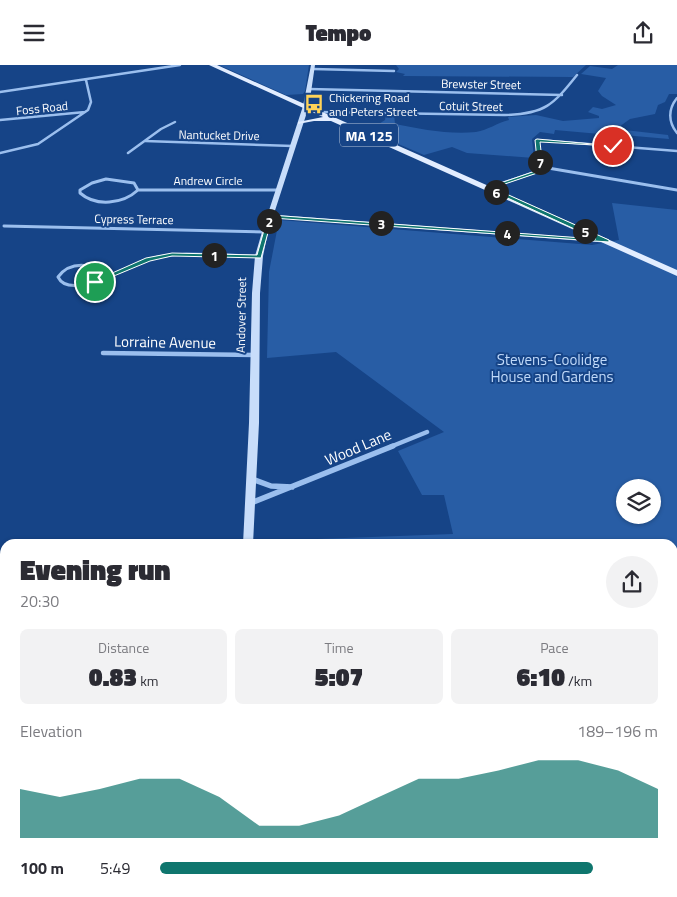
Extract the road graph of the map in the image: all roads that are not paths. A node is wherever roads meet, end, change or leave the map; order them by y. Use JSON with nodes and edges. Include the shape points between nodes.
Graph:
{"nodes":[{"id":1,"x":180,"y":65,"type":"edge"},
{"id":2,"x":212,"y":65,"type":"edge"},
{"id":3,"x":313,"y":67,"type":"edge"},
{"id":4,"x":394,"y":71,"type":"dead end"},
{"id":5,"x":577,"y":75,"type":"dead end"},
{"id":6,"x":86,"y":80,"type":"junction"},
{"id":7,"x":308,"y":91,"type":"junction"},
{"id":8,"x":0,"y":92,"type":"edge"},
{"id":9,"x":562,"y":95,"type":"junction"},
{"id":10,"x":285,"y":97,"type":"junction"},
{"id":11,"x":677,"y":98,"type":"edge"},
{"id":12,"x":306,"y":107,"type":"junction"},
{"id":13,"x":318,"y":111,"type":"junction"},
{"id":14,"x":85,"y":112,"type":"junction"},
{"id":15,"x":334,"y":119,"type":"junction"},
{"id":16,"x":0,"y":121,"type":"edge"},
{"id":17,"x":175,"y":122,"type":"dead end"},
{"id":18,"x":300,"y":123,"type":"junction"},
{"id":19,"x":677,"y":133,"type":"edge"},
{"id":20,"x":145,"y":141,"type":"junction"},
{"id":21,"x":293,"y":146,"type":"junction"},
{"id":22,"x":677,"y":151,"type":"edge"},
{"id":23,"x":0,"y":153,"type":"edge"},
{"id":24,"x":128,"y":153,"type":"dead end"},
{"id":25,"x":548,"y":168,"type":"junction"},
{"id":26,"x":488,"y":188,"type":"junction"},
{"id":27,"x":138,"y":189,"type":"junction"},
{"id":28,"x":278,"y":190,"type":"junction"},
{"id":29,"x":677,"y":191,"type":"edge"},
{"id":30,"x":270,"y":216,"type":"junction"},
{"id":31,"x":4,"y":226,"type":"dead end"},
{"id":32,"x":265,"y":232,"type":"junction"},
{"id":33,"x":606,"y":241,"type":"junction"},
{"id":34,"x":259,"y":256,"type":"junction"},
{"id":35,"x":677,"y":273,"type":"edge"},
{"id":36,"x":113,"y":274,"type":"junction"},
{"id":37,"x":103,"y":353,"type":"dead end"},
{"id":38,"x":256,"y":355,"type":"junction"},
{"id":39,"x":427,"y":432,"type":"dead end"},
{"id":40,"x":252,"y":479,"type":"junction"},
{"id":41,"x":300,"y":485,"type":"junction"},
{"id":42,"x":251,"y":503,"type":"junction"},
{"id":43,"x":248,"y":539,"type":"edge"}],
"edges":[{"from":1,"to":6,"type":"street"},
{"from":2,"to":10,"type":"main road","number":"MA 125"},
{"from":3,"to":4,"type":"street"},
{"from":3,"to":7,"type":"main road","name":"Andover Street"},
{"from":5,"to":9,"type":"street","name":"Cotuit Street"},
{"from":6,"to":8,"type":"street"},
{"from":6,"to":14,"type":"street","via":[[91,105]]},
{"from":7,"to":9,"type":"street","name":"Brewster Street"},
{"from":7,"to":10,"type":"main road"},
{"from":7,"to":12,"type":"main road","name":"Andover Street"},
{"from":9,"to":13,"type":"street","name":"Cotuit Street","via":[[546,110],[515,115]]},
{"from":10,"to":12,"type":"main road","number":"MA 125"},
{"from":11,"to":19,"type":"street","via":[[669,120]]},
{"from":12,"to":13,"type":"main road","number":"MA 125"},
{"from":12,"to":18,"type":"main road","name":"Andover Street"},
{"from":13,"to":15,"type":"main road","number":"MA 125"},
{"from":14,"to":16,"type":"street","name":"Foss Road"},
{"from":14,"to":23,"type":"street","via":[[40,144]]},
{"from":15,"to":18,"type":"main road"},
{"from":15,"to":26,"type":"main road","number":"MA 125"},
{"from":17,"to":20,"type":"street"},
{"from":18,"to":21,"type":"main road","name":"Andover Street"},
{"from":20,"to":21,"type":"street","name":"Nantucket Drive"},
{"from":20,"to":24,"type":"street"},
{"from":21,"to":28,"type":"main road","name":"Andover Street"},
{"from":22,"to":25,"type":"street","via":[[537,140],[539,160]]},
{"from":25,"to":26,"type":"street"},
{"from":25,"to":29,"type":"street"},
{"from":26,"to":33,"type":"main road","number":"MA 125"},
{"from":27,"to":27,"type":"street","name":"Andrew Circle","via":[[130,196],[114,201],[95,201],[80,193],[90,183],[109,179],[134,183]]},
{"from":27,"to":28,"type":"street","name":"Andrew Circle"},
{"from":28,"to":30,"type":"main road","name":"Andover Street"},
{"from":30,"to":32,"type":"main road","name":"Andover Street"},
{"from":30,"to":33,"type":"street"},
{"from":31,"to":32,"type":"street","name":"Cypress Terrace"},
{"from":32,"to":34,"type":"main road","name":"Andover Street"},
{"from":33,"to":35,"type":"main road","number":"MA 125"},
{"from":34,"to":36,"type":"street","via":[[172,255],[148,259]]},
{"from":34,"to":38,"type":"main road","name":"Andover Street"},
{"from":36,"to":36,"type":"street","via":[[89,284],[75,285],[63,283],[58,277],[70,267],[85,265]]},
{"from":37,"to":38,"type":"street","name":"Lorraine Avenue"},
{"from":38,"to":40,"type":"main road","name":"Andover Street"},
{"from":39,"to":41,"type":"street","name":"Wood Lane"},
{"from":40,"to":41,"type":"street","name":"Wood Lane","via":[[277,488]]},
{"from":40,"to":42,"type":"main road","name":"Andover Street"},
{"from":41,"to":42,"type":"street","name":"Wood Lane"},
{"from":42,"to":43,"type":"main road","name":"Andover Street"}]}
